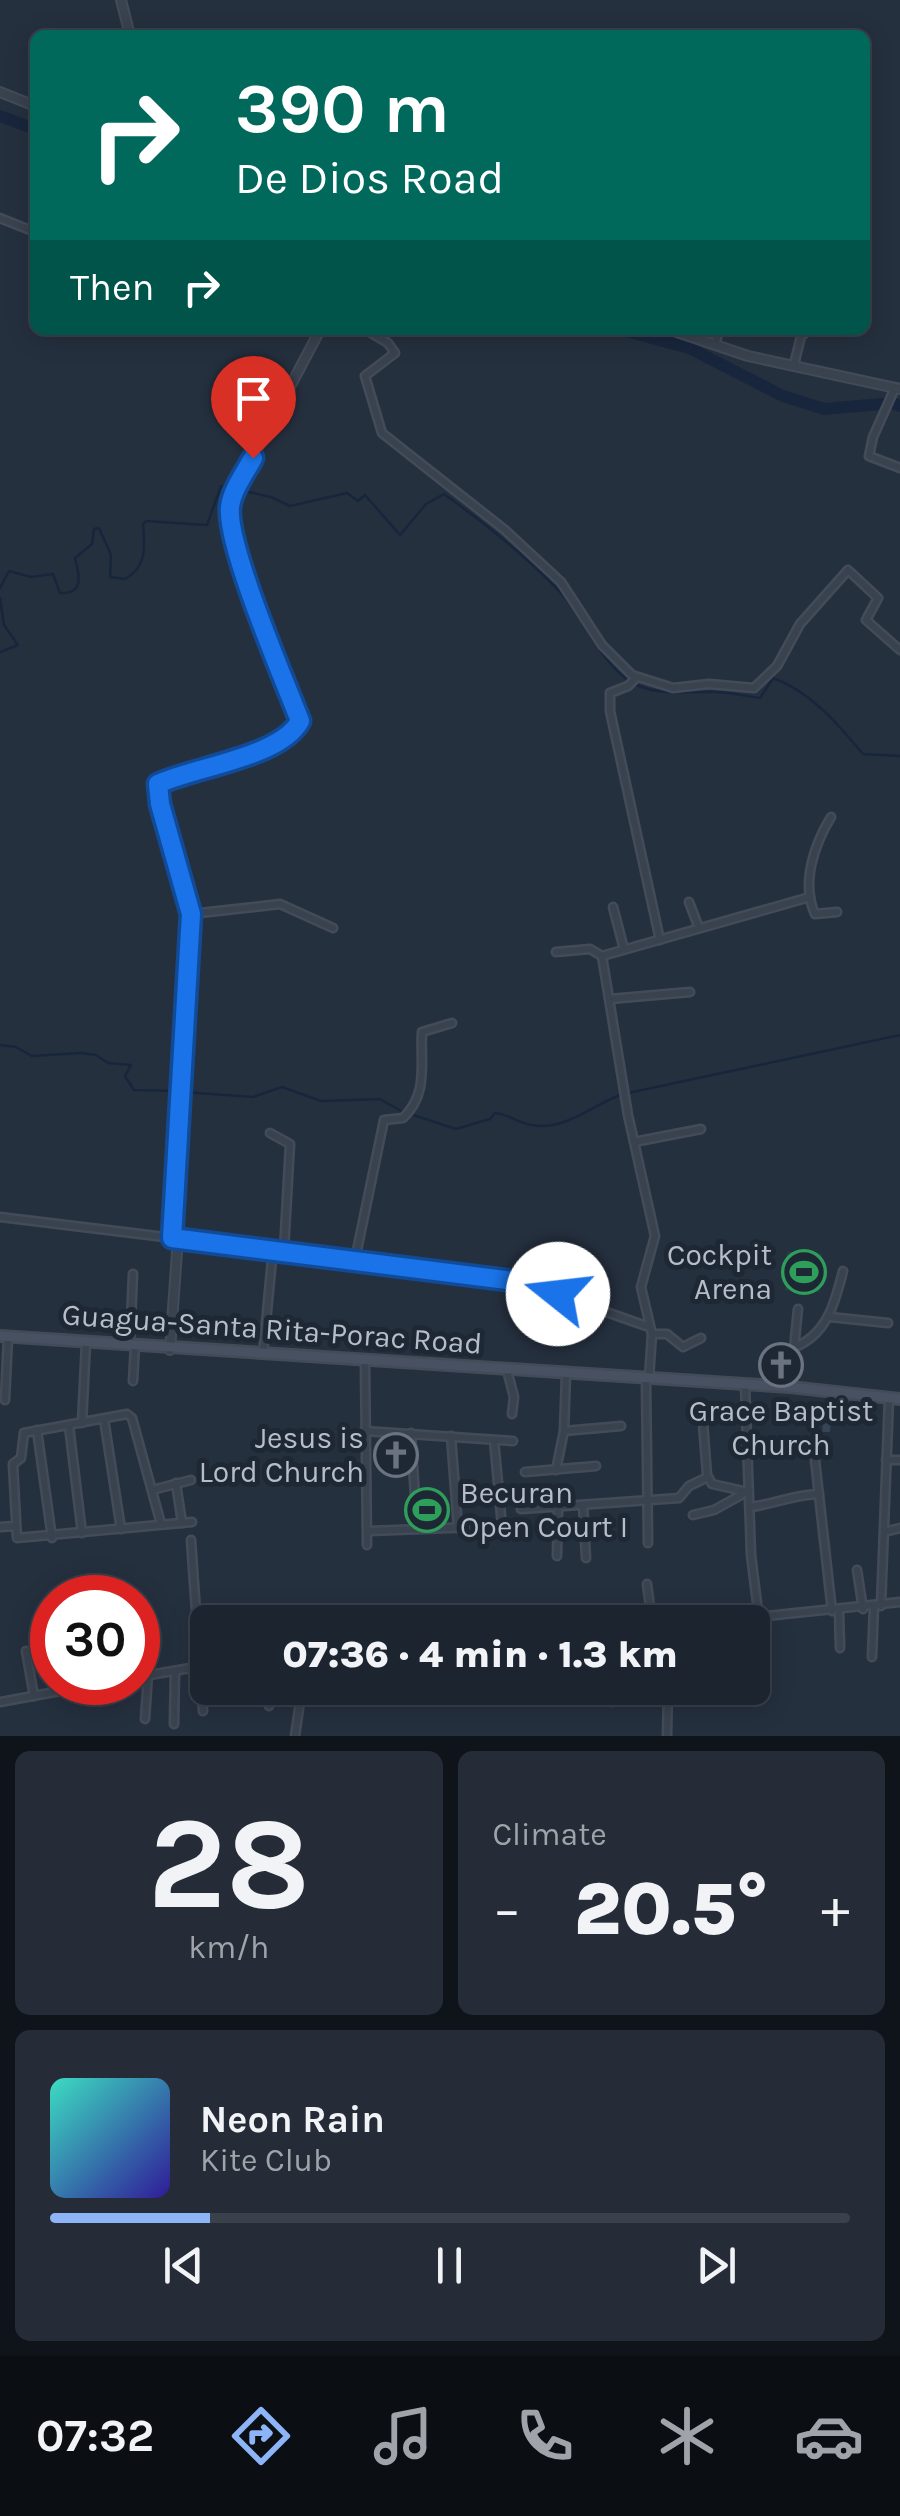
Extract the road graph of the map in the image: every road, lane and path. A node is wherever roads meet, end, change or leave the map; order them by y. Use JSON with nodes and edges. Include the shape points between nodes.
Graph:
{"nodes":[{"id":1,"x":120,"y":0,"type":"edge"},
{"id":2,"x":129,"y":30,"type":"edge"},
{"id":3,"x":0,"y":92,"type":"edge"},
{"id":4,"x":30,"y":104,"type":"edge"},
{"id":5,"x":0,"y":218,"type":"edge"},
{"id":6,"x":30,"y":230,"type":"edge"},
{"id":7,"x":317,"y":335,"type":"edge"},
{"id":8,"x":374,"y":335,"type":"edge"},
{"id":9,"x":686,"y":335,"type":"edge"},
{"id":10,"x":718,"y":335,"type":"edge"},
{"id":11,"x":802,"y":335,"type":"edge"},
{"id":12,"x":715,"y":345,"type":"junction"},
{"id":13,"x":794,"y":366,"type":"junction"},
{"id":14,"x":896,"y":390,"type":"edge"},
{"id":15,"x":900,"y":468,"type":"edge"},
{"id":16,"x":900,"y":650,"type":"edge"},
{"id":17,"x":633,"y":681,"type":"junction"},
{"id":18,"x":831,"y":817,"type":"dead end"},
{"id":19,"x":810,"y":897,"type":"junction"},
{"id":20,"x":689,"y":902,"type":"dead end"},
{"id":21,"x":613,"y":908,"type":"dead end"},
{"id":22,"x":837,"y":912,"type":"dead end"},
{"id":23,"x":191,"y":914,"type":"junction"},
{"id":24,"x":334,"y":928,"type":"dead end"},
{"id":25,"x":699,"y":928,"type":"junction"},
{"id":26,"x":660,"y":940,"type":"junction"},
{"id":27,"x":624,"y":949,"type":"junction"},
{"id":28,"x":556,"y":952,"type":"dead end"},
{"id":29,"x":602,"y":956,"type":"junction"},
{"id":30,"x":690,"y":992,"type":"dead end"},
{"id":31,"x":610,"y":999,"type":"junction"},
{"id":32,"x":452,"y":1023,"type":"dead end"},
{"id":33,"x":700,"y":1129,"type":"dead end"},
{"id":34,"x":270,"y":1133,"type":"dead end"},
{"id":35,"x":634,"y":1142,"type":"junction"},
{"id":36,"x":0,"y":1217,"type":"edge"},
{"id":37,"x":176,"y":1238,"type":"junction"},
{"id":38,"x":273,"y":1249,"type":"junction"},
{"id":39,"x":284,"y":1250,"type":"junction"},
{"id":40,"x":355,"y":1260,"type":"junction"},
{"id":41,"x":843,"y":1272,"type":"dead end"},
{"id":42,"x":134,"y":1274,"type":"dead end"},
{"id":43,"x":798,"y":1309,"type":"dead end"},
{"id":44,"x":830,"y":1317,"type":"junction"},
{"id":45,"x":888,"y":1323,"type":"dead end"},
{"id":46,"x":651,"y":1331,"type":"junction"},
{"id":47,"x":4,"y":1336,"type":"edge"},
{"id":48,"x":702,"y":1338,"type":"dead end"},
{"id":49,"x":86,"y":1343,"type":"junction"},
{"id":50,"x":133,"y":1345,"type":"junction"},
{"id":51,"x":794,"y":1348,"type":"junction"},
{"id":52,"x":170,"y":1350,"type":"junction"},
{"id":53,"x":262,"y":1356,"type":"junction"},
{"id":54,"x":364,"y":1362,"type":"junction"},
{"id":55,"x":508,"y":1370,"type":"junction"},
{"id":56,"x":566,"y":1374,"type":"junction"},
{"id":57,"x":648,"y":1379,"type":"junction"},
{"id":58,"x":133,"y":1381,"type":"dead end"},
{"id":59,"x":745,"y":1384,"type":"junction"},
{"id":60,"x":790,"y":1387,"type":"junction"},
{"id":61,"x":895,"y":1399,"type":"edge"},
{"id":62,"x":5,"y":1400,"type":"dead end"},
{"id":63,"x":512,"y":1414,"type":"dead end"},
{"id":64,"x":104,"y":1419,"type":"junction"},
{"id":65,"x":82,"y":1423,"type":"junction"},
{"id":66,"x":703,"y":1423,"type":"dead end"},
{"id":67,"x":69,"y":1426,"type":"junction"},
{"id":68,"x":621,"y":1426,"type":"dead end"},
{"id":69,"x":38,"y":1430,"type":"junction"},
{"id":70,"x":364,"y":1431,"type":"junction"},
{"id":71,"x":564,"y":1431,"type":"junction"},
{"id":72,"x":411,"y":1433,"type":"junction"},
{"id":73,"x":450,"y":1436,"type":"junction"},
{"id":74,"x":494,"y":1440,"type":"junction"},
{"id":75,"x":513,"y":1440,"type":"dead end"},
{"id":76,"x":813,"y":1442,"type":"dead end"},
{"id":77,"x":886,"y":1460,"type":"junction"},
{"id":78,"x":900,"y":1460,"type":"edge"},
{"id":79,"x":596,"y":1466,"type":"dead end"},
{"id":80,"x":556,"y":1470,"type":"junction"},
{"id":81,"x":525,"y":1472,"type":"dead end"},
{"id":82,"x":708,"y":1477,"type":"junction"},
{"id":83,"x":191,"y":1480,"type":"dead end"},
{"id":84,"x":176,"y":1484,"type":"junction"},
{"id":85,"x":152,"y":1490,"type":"junction"},
{"id":86,"x":746,"y":1492,"type":"junction"},
{"id":87,"x":820,"y":1494,"type":"junction"},
{"id":88,"x":645,"y":1501,"type":"junction"},
{"id":89,"x":583,"y":1505,"type":"junction"},
{"id":90,"x":558,"y":1506,"type":"junction"},
{"id":91,"x":750,"y":1507,"type":"junction"},
{"id":92,"x":521,"y":1509,"type":"dead end"},
{"id":93,"x":693,"y":1515,"type":"dead end"},
{"id":94,"x":182,"y":1522,"type":"junction"},
{"id":95,"x":192,"y":1522,"type":"dead end"},
{"id":96,"x":160,"y":1524,"type":"junction"},
{"id":97,"x":14,"y":1526,"type":"junction"},
{"id":98,"x":0,"y":1527,"type":"edge"},
{"id":99,"x":458,"y":1528,"type":"junction"},
{"id":100,"x":900,"y":1528,"type":"edge"},
{"id":101,"x":121,"y":1529,"type":"junction"},
{"id":102,"x":417,"y":1529,"type":"junction"},
{"id":103,"x":368,"y":1531,"type":"junction"},
{"id":104,"x":884,"y":1532,"type":"junction"},
{"id":105,"x":82,"y":1533,"type":"junction"},
{"id":106,"x":52,"y":1538,"type":"junction"},
{"id":107,"x":192,"y":1540,"type":"dead end"},
{"id":108,"x":648,"y":1544,"type":"dead end"},
{"id":109,"x":367,"y":1545,"type":"dead end"},
{"id":110,"x":557,"y":1556,"type":"dead end"},
{"id":111,"x":586,"y":1558,"type":"dead end"},
{"id":112,"x":857,"y":1570,"type":"dead end"},
{"id":113,"x":647,"y":1584,"type":"dead end"},
{"id":114,"x":900,"y":1602,"type":"edge"},
{"id":115,"x":198,"y":1605,"type":"edge"},
{"id":116,"x":651,"y":1605,"type":"edge"},
{"id":117,"x":758,"y":1605,"type":"edge"},
{"id":118,"x":878,"y":1606,"type":"junction"},
{"id":119,"x":862,"y":1608,"type":"junction"},
{"id":120,"x":836,"y":1611,"type":"junction"},
{"id":121,"x":770,"y":1618,"type":"edge"},
{"id":122,"x":840,"y":1648,"type":"dead end"},
{"id":123,"x":26,"y":1650,"type":"dead end"},
{"id":124,"x":872,"y":1657,"type":"dead end"},
{"id":125,"x":190,"y":1667,"type":"edge"},
{"id":126,"x":175,"y":1670,"type":"junction"},
{"id":127,"x":30,"y":1673,"type":"edge"},
{"id":128,"x":160,"y":1673,"type":"edge"},
{"id":129,"x":30,"y":1697,"type":"edge"},
{"id":130,"x":0,"y":1702,"type":"edge"},
{"id":131,"x":145,"y":1705,"type":"edge"},
{"id":132,"x":203,"y":1705,"type":"edge"},
{"id":133,"x":300,"y":1705,"type":"edge"},
{"id":134,"x":668,"y":1705,"type":"edge"},
{"id":135,"x":203,"y":1711,"type":"dead end"},
{"id":136,"x":144,"y":1718,"type":"dead end"},
{"id":137,"x":174,"y":1724,"type":"dead end"},
{"id":138,"x":296,"y":1736,"type":"edge"},
{"id":139,"x":667,"y":1736,"type":"edge"}],
"edges":[{"from":1,"to":2,"type":"street"},
{"from":3,"to":4,"type":"street"},
{"from":5,"to":6,"type":"street"},
{"from":7,"to":23,"type":"street","via":[[233,495],[230,514],[300,721],[270,745],[158,784]]},
{"from":8,"to":17,"type":"street","via":[[395,352],[365,377],[382,433],[560,582]]},
{"from":9,"to":12,"type":"street"},
{"from":10,"to":12,"type":"street"},
{"from":11,"to":13,"type":"street"},
{"from":12,"to":13,"type":"street"},
{"from":13,"to":14,"type":"street"},
{"from":14,"to":15,"type":"street","via":[[869,456]]},
{"from":16,"to":17,"type":"street","via":[[866,620],[878,598],[848,570],[754,688]]},
{"from":17,"to":26,"type":"street","via":[[610,693],[610,711]]},
{"from":18,"to":19,"type":"street","via":[[811,859]]},
{"from":19,"to":22,"type":"street","via":[[815,914]]},
{"from":19,"to":25,"type":"street"},
{"from":20,"to":25,"type":"street"},
{"from":21,"to":27,"type":"street"},
{"from":23,"to":24,"type":"street","via":[[280,904]]},
{"from":23,"to":37,"type":"street"},
{"from":25,"to":26,"type":"street"},
{"from":26,"to":27,"type":"street"},
{"from":27,"to":29,"type":"street"},
{"from":28,"to":29,"type":"street","via":[[590,949]]},
{"from":29,"to":31,"type":"street"},
{"from":30,"to":31,"type":"street"},
{"from":31,"to":35,"type":"street"},
{"from":32,"to":40,"type":"street","via":[[422,1032],[424,1073],[409,1112],[381,1127]]},
{"from":33,"to":35,"type":"street"},
{"from":34,"to":39,"type":"street","via":[[290,1144]]},
{"from":35,"to":46,"type":"street","via":[[655,1236],[641,1287]]},
{"from":36,"to":37,"type":"street"},
{"from":37,"to":38,"type":"street"},
{"from":37,"to":52,"type":"street"},
{"from":38,"to":39,"type":"street"},
{"from":38,"to":53,"type":"street"},
{"from":39,"to":40,"type":"street"},
{"from":40,"to":46,"type":"street","via":[[539,1285]]},
{"from":41,"to":44,"type":"street"},
{"from":42,"to":50,"type":"street"},
{"from":43,"to":51,"type":"street"},
{"from":44,"to":45,"type":"street"},
{"from":44,"to":51,"type":"street"},
{"from":46,"to":48,"type":"street","via":[[683,1347]]},
{"from":46,"to":57,"type":"street"},
{"from":47,"to":49,"type":"main road","name":"Guagua-Santa Rita-Porac Road"},
{"from":47,"to":62,"type":"street"},
{"from":49,"to":50,"type":"main road","name":"Guagua-Santa Rita-Porac Road"},
{"from":49,"to":65,"type":"street"},
{"from":50,"to":52,"type":"main road","name":"Guagua-Santa Rita-Porac Road"},
{"from":50,"to":58,"type":"street"},
{"from":51,"to":60,"type":"street"},
{"from":52,"to":53,"type":"main road","name":"Guagua-Santa Rita-Porac Road"},
{"from":53,"to":54,"type":"main road","name":"Guagua-Santa Rita-Porac Road"},
{"from":54,"to":55,"type":"main road","name":"Guagua-Santa Rita-Porac Road"},
{"from":54,"to":70,"type":"street"},
{"from":55,"to":56,"type":"main road","name":"Guagua-Santa Rita-Porac Road"},
{"from":55,"to":63,"type":"street"},
{"from":56,"to":57,"type":"main road","name":"Guagua-Santa Rita-Porac Road"},
{"from":56,"to":71,"type":"street"},
{"from":57,"to":59,"type":"main road","name":"Guagua-Santa Rita-Porac Road"},
{"from":57,"to":88,"type":"street"},
{"from":59,"to":60,"type":"main road","name":"Guagua-Santa Rita-Porac Road"},
{"from":59,"to":86,"type":"street"},
{"from":60,"to":61,"type":"main road","name":"Guagua-Santa Rita-Porac Road"},
{"from":61,"to":77,"type":"street"},
{"from":64,"to":65,"type":"street"},
{"from":64,"to":85,"type":"street","via":[[132,1418]]},
{"from":64,"to":101,"type":"street"},
{"from":65,"to":67,"type":"street"},
{"from":66,"to":82,"type":"street"},
{"from":67,"to":69,"type":"street"},
{"from":67,"to":105,"type":"street"},
{"from":68,"to":71,"type":"street"},
{"from":69,"to":97,"type":"street","via":[[24,1433],[21,1458],[13,1464]]},
{"from":69,"to":106,"type":"street"},
{"from":70,"to":72,"type":"street"},
{"from":70,"to":103,"type":"street"},
{"from":71,"to":80,"type":"street"},
{"from":72,"to":73,"type":"street"},
{"from":72,"to":102,"type":"street"},
{"from":73,"to":74,"type":"street"},
{"from":73,"to":99,"type":"street"},
{"from":74,"to":75,"type":"street"},
{"from":74,"to":99,"type":"street","via":[[502,1526]]},
{"from":76,"to":87,"type":"street"},
{"from":77,"to":78,"type":"street"},
{"from":77,"to":104,"type":"street"},
{"from":79,"to":80,"type":"street"},
{"from":80,"to":81,"type":"street"},
{"from":82,"to":86,"type":"street","via":[[717,1488]]},
{"from":82,"to":88,"type":"street","via":[[679,1498]]},
{"from":83,"to":84,"type":"street"},
{"from":84,"to":85,"type":"street"},
{"from":84,"to":94,"type":"street"},
{"from":85,"to":96,"type":"street"},
{"from":86,"to":91,"type":"street"},
{"from":86,"to":93,"type":"street"},
{"from":87,"to":91,"type":"street"},
{"from":87,"to":120,"type":"street"},
{"from":88,"to":89,"type":"street"},
{"from":88,"to":108,"type":"street"},
{"from":89,"to":90,"type":"street"},
{"from":89,"to":111,"type":"street"},
{"from":90,"to":92,"type":"street"},
{"from":90,"to":110,"type":"street"},
{"from":91,"to":117,"type":"street"},
{"from":94,"to":95,"type":"street"},
{"from":94,"to":96,"type":"street"},
{"from":96,"to":101,"type":"street"},
{"from":97,"to":98,"type":"street"},
{"from":97,"to":106,"type":"street","via":[[17,1538]]},
{"from":99,"to":102,"type":"street"},
{"from":100,"to":104,"type":"street"},
{"from":101,"to":105,"type":"street"},
{"from":102,"to":103,"type":"street"},
{"from":103,"to":109,"type":"street"},
{"from":104,"to":118,"type":"street"},
{"from":105,"to":106,"type":"street"},
{"from":107,"to":115,"type":"street"},
{"from":112,"to":119,"type":"street"},
{"from":113,"to":116,"type":"street"},
{"from":114,"to":118,"type":"street"},
{"from":118,"to":119,"type":"street"},
{"from":118,"to":124,"type":"street"},
{"from":119,"to":120,"type":"street"},
{"from":120,"to":121,"type":"street"},
{"from":120,"to":122,"type":"street"},
{"from":123,"to":127,"type":"street"},
{"from":125,"to":126,"type":"street"},
{"from":126,"to":128,"type":"street"},
{"from":126,"to":137,"type":"street"},
{"from":129,"to":130,"type":"street"},
{"from":131,"to":136,"type":"street"},
{"from":132,"to":135,"type":"street"},
{"from":133,"to":138,"type":"street"},
{"from":134,"to":139,"type":"street"}]}
